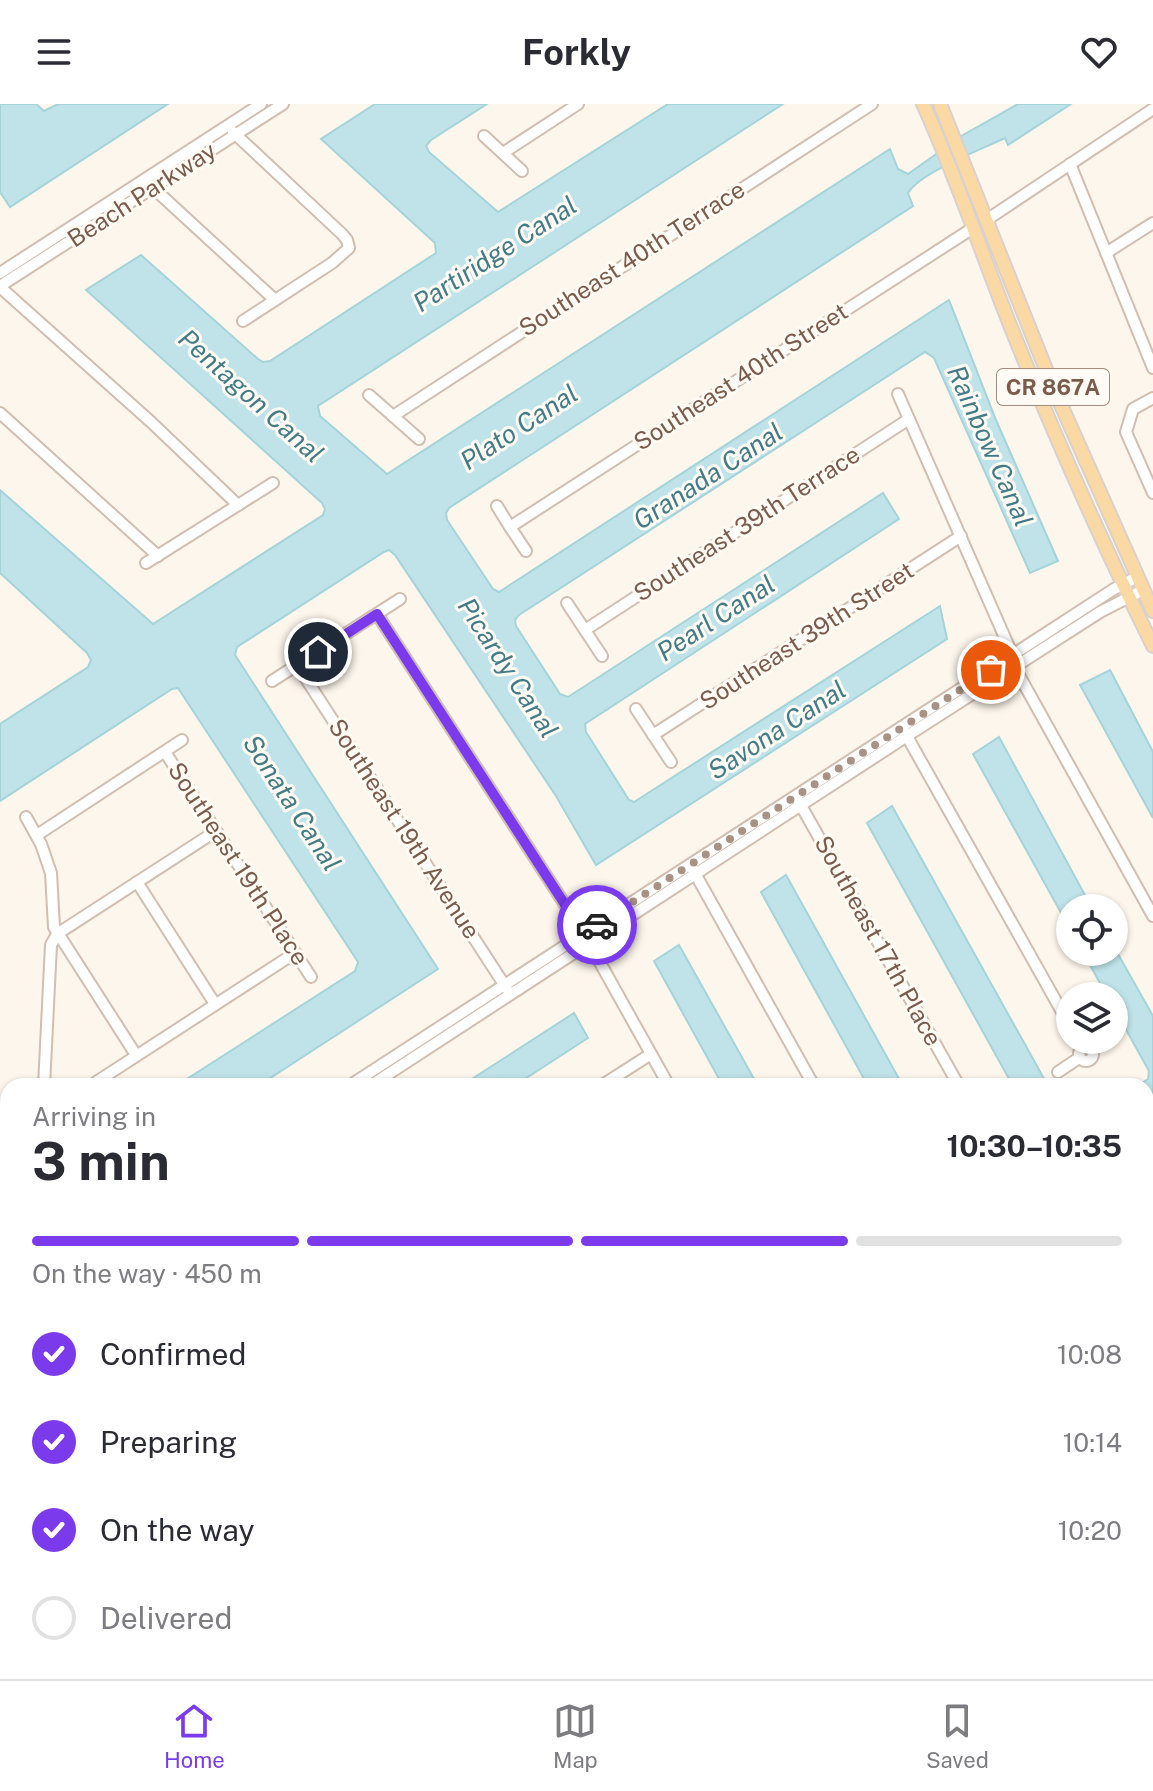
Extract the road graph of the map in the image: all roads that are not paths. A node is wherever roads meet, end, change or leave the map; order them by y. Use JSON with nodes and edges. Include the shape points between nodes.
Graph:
{"nodes":[{"id":1,"x":261,"y":104,"type":"edge"},
{"id":2,"x":283,"y":104,"type":"edge"},
{"id":3,"x":578,"y":104,"type":"edge"},
{"id":4,"x":872,"y":104,"type":"edge"},
{"id":5,"x":923,"y":104,"type":"edge"},
{"id":6,"x":940,"y":104,"type":"edge"},
{"id":7,"x":1153,"y":109,"type":"edge"},
{"id":8,"x":227,"y":126,"type":"junction"},
{"id":9,"x":235,"y":135,"type":"junction"},
{"id":10,"x":484,"y":136,"type":"dead end"},
{"id":11,"x":503,"y":153,"type":"junction"},
{"id":12,"x":1070,"y":164,"type":"junction"},
{"id":13,"x":522,"y":171,"type":"dead end"},
{"id":14,"x":149,"y":183,"type":"junction"},
{"id":15,"x":965,"y":206,"type":"junction"},
{"id":16,"x":988,"y":219,"type":"junction"},
{"id":17,"x":1153,"y":223,"type":"edge"},
{"id":18,"x":973,"y":228,"type":"junction"},
{"id":19,"x":994,"y":239,"type":"junction"},
{"id":20,"x":1106,"y":253,"type":"junction"},
{"id":21,"x":0,"y":273,"type":"edge"},
{"id":22,"x":0,"y":286,"type":"edge"},
{"id":23,"x":275,"y":300,"type":"junction"},
{"id":24,"x":243,"y":321,"type":"dead end"},
{"id":25,"x":1153,"y":335,"type":"edge"},
{"id":26,"x":1142,"y":342,"type":"junction"},
{"id":27,"x":1153,"y":368,"type":"edge"},
{"id":28,"x":898,"y":394,"type":"dead end"},
{"id":29,"x":369,"y":395,"type":"dead end"},
{"id":30,"x":1153,"y":398,"type":"edge"},
{"id":31,"x":0,"y":413,"type":"edge"},
{"id":32,"x":393,"y":416,"type":"junction"},
{"id":33,"x":909,"y":419,"type":"junction"},
{"id":34,"x":419,"y":439,"type":"dead end"},
{"id":35,"x":273,"y":483,"type":"dead end"},
{"id":36,"x":1153,"y":493,"type":"edge"},
{"id":37,"x":238,"y":505,"type":"junction"},
{"id":38,"x":497,"y":506,"type":"dead end"},
{"id":39,"x":510,"y":527,"type":"junction"},
{"id":40,"x":961,"y":536,"type":"junction"},
{"id":41,"x":526,"y":551,"type":"dead end"},
{"id":42,"x":158,"y":556,"type":"junction"},
{"id":43,"x":146,"y":563,"type":"dead end"},
{"id":44,"x":1140,"y":583,"type":"junction"},
{"id":45,"x":1126,"y":590,"type":"junction"},
{"id":46,"x":400,"y":599,"type":"dead end"},
{"id":47,"x":567,"y":603,"type":"dead end"},
{"id":48,"x":1153,"y":611,"type":"edge"},
{"id":49,"x":377,"y":614,"type":"junction"},
{"id":50,"x":585,"y":630,"type":"junction"},
{"id":51,"x":1153,"y":646,"type":"edge"},
{"id":52,"x":602,"y":656,"type":"dead end"},
{"id":53,"x":1013,"y":656,"type":"junction"},
{"id":54,"x":297,"y":665,"type":"junction"},
{"id":55,"x":1015,"y":668,"type":"junction"},
{"id":56,"x":272,"y":681,"type":"dead end"},
{"id":57,"x":636,"y":709,"type":"dead end"},
{"id":58,"x":905,"y":732,"type":"junction"},
{"id":59,"x":653,"y":735,"type":"junction"},
{"id":60,"x":182,"y":740,"type":"dead end"},
{"id":61,"x":165,"y":752,"type":"junction"},
{"id":62,"x":671,"y":762,"type":"dead end"},
{"id":63,"x":799,"y":801,"type":"junction"},
{"id":64,"x":26,"y":817,"type":"dead end"},
{"id":65,"x":216,"y":831,"type":"junction"},
{"id":66,"x":37,"y":835,"type":"junction"},
{"id":67,"x":693,"y":870,"type":"junction"},
{"id":68,"x":137,"y":882,"type":"junction"},
{"id":69,"x":1153,"y":916,"type":"edge"},
{"id":70,"x":57,"y":934,"type":"junction"},
{"id":71,"x":586,"y":938,"type":"junction"},
{"id":72,"x":295,"y":953,"type":"junction"},
{"id":73,"x":311,"y":977,"type":"dead end"},
{"id":74,"x":508,"y":989,"type":"junction"},
{"id":75,"x":1056,"y":1001,"type":"edge"},
{"id":76,"x":215,"y":1004,"type":"junction"},
{"id":77,"x":651,"y":1054,"type":"junction"},
{"id":78,"x":1078,"y":1054,"type":"edge"},
{"id":79,"x":136,"y":1055,"type":"junction"},
{"id":80,"x":1058,"y":1072,"type":"dead end"},
{"id":81,"x":44,"y":1078,"type":"edge"},
{"id":82,"x":102,"y":1078,"type":"edge"},
{"id":83,"x":362,"y":1078,"type":"edge"},
{"id":84,"x":381,"y":1078,"type":"edge"},
{"id":85,"x":614,"y":1078,"type":"edge"},
{"id":86,"x":664,"y":1078,"type":"edge"},
{"id":87,"x":810,"y":1078,"type":"edge"},
{"id":88,"x":955,"y":1078,"type":"edge"}],
"edges":[{"from":1,"to":8,"type":"street","name":"Beach Parkway"},
{"from":2,"to":9,"type":"street","name":"Beach Parkway"},
{"from":3,"to":11,"type":"street"},
{"from":4,"to":32,"type":"street","name":"Southeast 40th Terrace"},
{"from":5,"to":15,"type":"main road","number":"CR 867A"},
{"from":6,"to":16,"type":"main road","number":"CR 867A"},
{"from":7,"to":12,"type":"street"},
{"from":8,"to":9,"type":"street"},
{"from":8,"to":14,"type":"street","name":"Beach Parkway"},
{"from":9,"to":14,"type":"street","name":"Beach Parkway"},
{"from":9,"to":23,"type":"street","via":[[342,234],[349,248]]},
{"from":10,"to":11,"type":"street"},
{"from":11,"to":13,"type":"street"},
{"from":12,"to":16,"type":"street"},
{"from":12,"to":20,"type":"street"},
{"from":14,"to":21,"type":"street","name":"Beach Parkway"},
{"from":14,"to":22,"type":"street","name":"Beach Parkway"},
{"from":14,"to":23,"type":"street"},
{"from":15,"to":16,"type":"main road"},
{"from":15,"to":18,"type":"main road","number":"CR 867A"},
{"from":16,"to":19,"type":"main road","number":"CR 867A"},
{"from":17,"to":20,"type":"street"},
{"from":18,"to":19,"type":"main road"},
{"from":18,"to":39,"type":"street","name":"Southeast 40th Street"},
{"from":18,"to":45,"type":"main road","number":"CR 867A","via":[[1065,457]]},
{"from":19,"to":44,"type":"main road","number":"CR 867A"},
{"from":20,"to":26,"type":"street"},
{"from":22,"to":37,"type":"street"},
{"from":23,"to":24,"type":"street"},
{"from":25,"to":26,"type":"street"},
{"from":26,"to":27,"type":"street"},
{"from":28,"to":33,"type":"street"},
{"from":29,"to":32,"type":"street"},
{"from":30,"to":36,"type":"street","via":[[1133,409],[1126,432]]},
{"from":31,"to":42,"type":"street"},
{"from":32,"to":34,"type":"street"},
{"from":33,"to":40,"type":"street"},
{"from":33,"to":50,"type":"street","name":"Southeast 39th Terrace"},
{"from":35,"to":37,"type":"street"},
{"from":37,"to":42,"type":"street"},
{"from":38,"to":39,"type":"street"},
{"from":39,"to":41,"type":"street"},
{"from":40,"to":53,"type":"street"},
{"from":40,"to":59,"type":"street","name":"Southeast 39th Street"},
{"from":42,"to":43,"type":"street"},
{"from":44,"to":45,"type":"street"},
{"from":44,"to":48,"type":"main road","number":"CR 867A"},
{"from":45,"to":51,"type":"main road","number":"CR 867A"},
{"from":45,"to":53,"type":"street"},
{"from":45,"to":55,"type":"street"},
{"from":46,"to":49,"type":"street"},
{"from":47,"to":50,"type":"street"},
{"from":49,"to":54,"type":"street"},
{"from":49,"to":71,"type":"street"},
{"from":50,"to":52,"type":"street"},
{"from":53,"to":55,"type":"street"},
{"from":53,"to":58,"type":"street"},
{"from":54,"to":56,"type":"street"},
{"from":54,"to":74,"type":"street","name":"Southeast 19th Avenue"},
{"from":55,"to":58,"type":"street"},
{"from":55,"to":69,"type":"street"},
{"from":57,"to":59,"type":"street"},
{"from":58,"to":63,"type":"street"},
{"from":58,"to":75,"type":"street"},
{"from":59,"to":62,"type":"street"},
{"from":60,"to":61,"type":"street"},
{"from":61,"to":65,"type":"street","name":"Southeast 19th Place"},
{"from":61,"to":66,"type":"street"},
{"from":63,"to":67,"type":"street"},
{"from":63,"to":88,"type":"street","name":"Southeast 17th Place"},
{"from":64,"to":66,"type":"street"},
{"from":65,"to":68,"type":"street"},
{"from":65,"to":72,"type":"street","name":"Southeast 19th Place"},
{"from":66,"to":70,"type":"street","via":[[51,873]]},
{"from":67,"to":71,"type":"street"},
{"from":67,"to":87,"type":"street"},
{"from":68,"to":70,"type":"street"},
{"from":68,"to":76,"type":"street"},
{"from":70,"to":79,"type":"street"},
{"from":70,"to":81,"type":"street","via":[[51,945]]},
{"from":71,"to":74,"type":"street"},
{"from":71,"to":77,"type":"street"},
{"from":72,"to":73,"type":"street","name":"Southeast 19th Place"},
{"from":72,"to":76,"type":"street"},
{"from":74,"to":83,"type":"street"},
{"from":74,"to":84,"type":"street"},
{"from":76,"to":79,"type":"street"},
{"from":77,"to":85,"type":"street"},
{"from":77,"to":86,"type":"street"},
{"from":78,"to":80,"type":"street"},
{"from":79,"to":82,"type":"street"}]}
